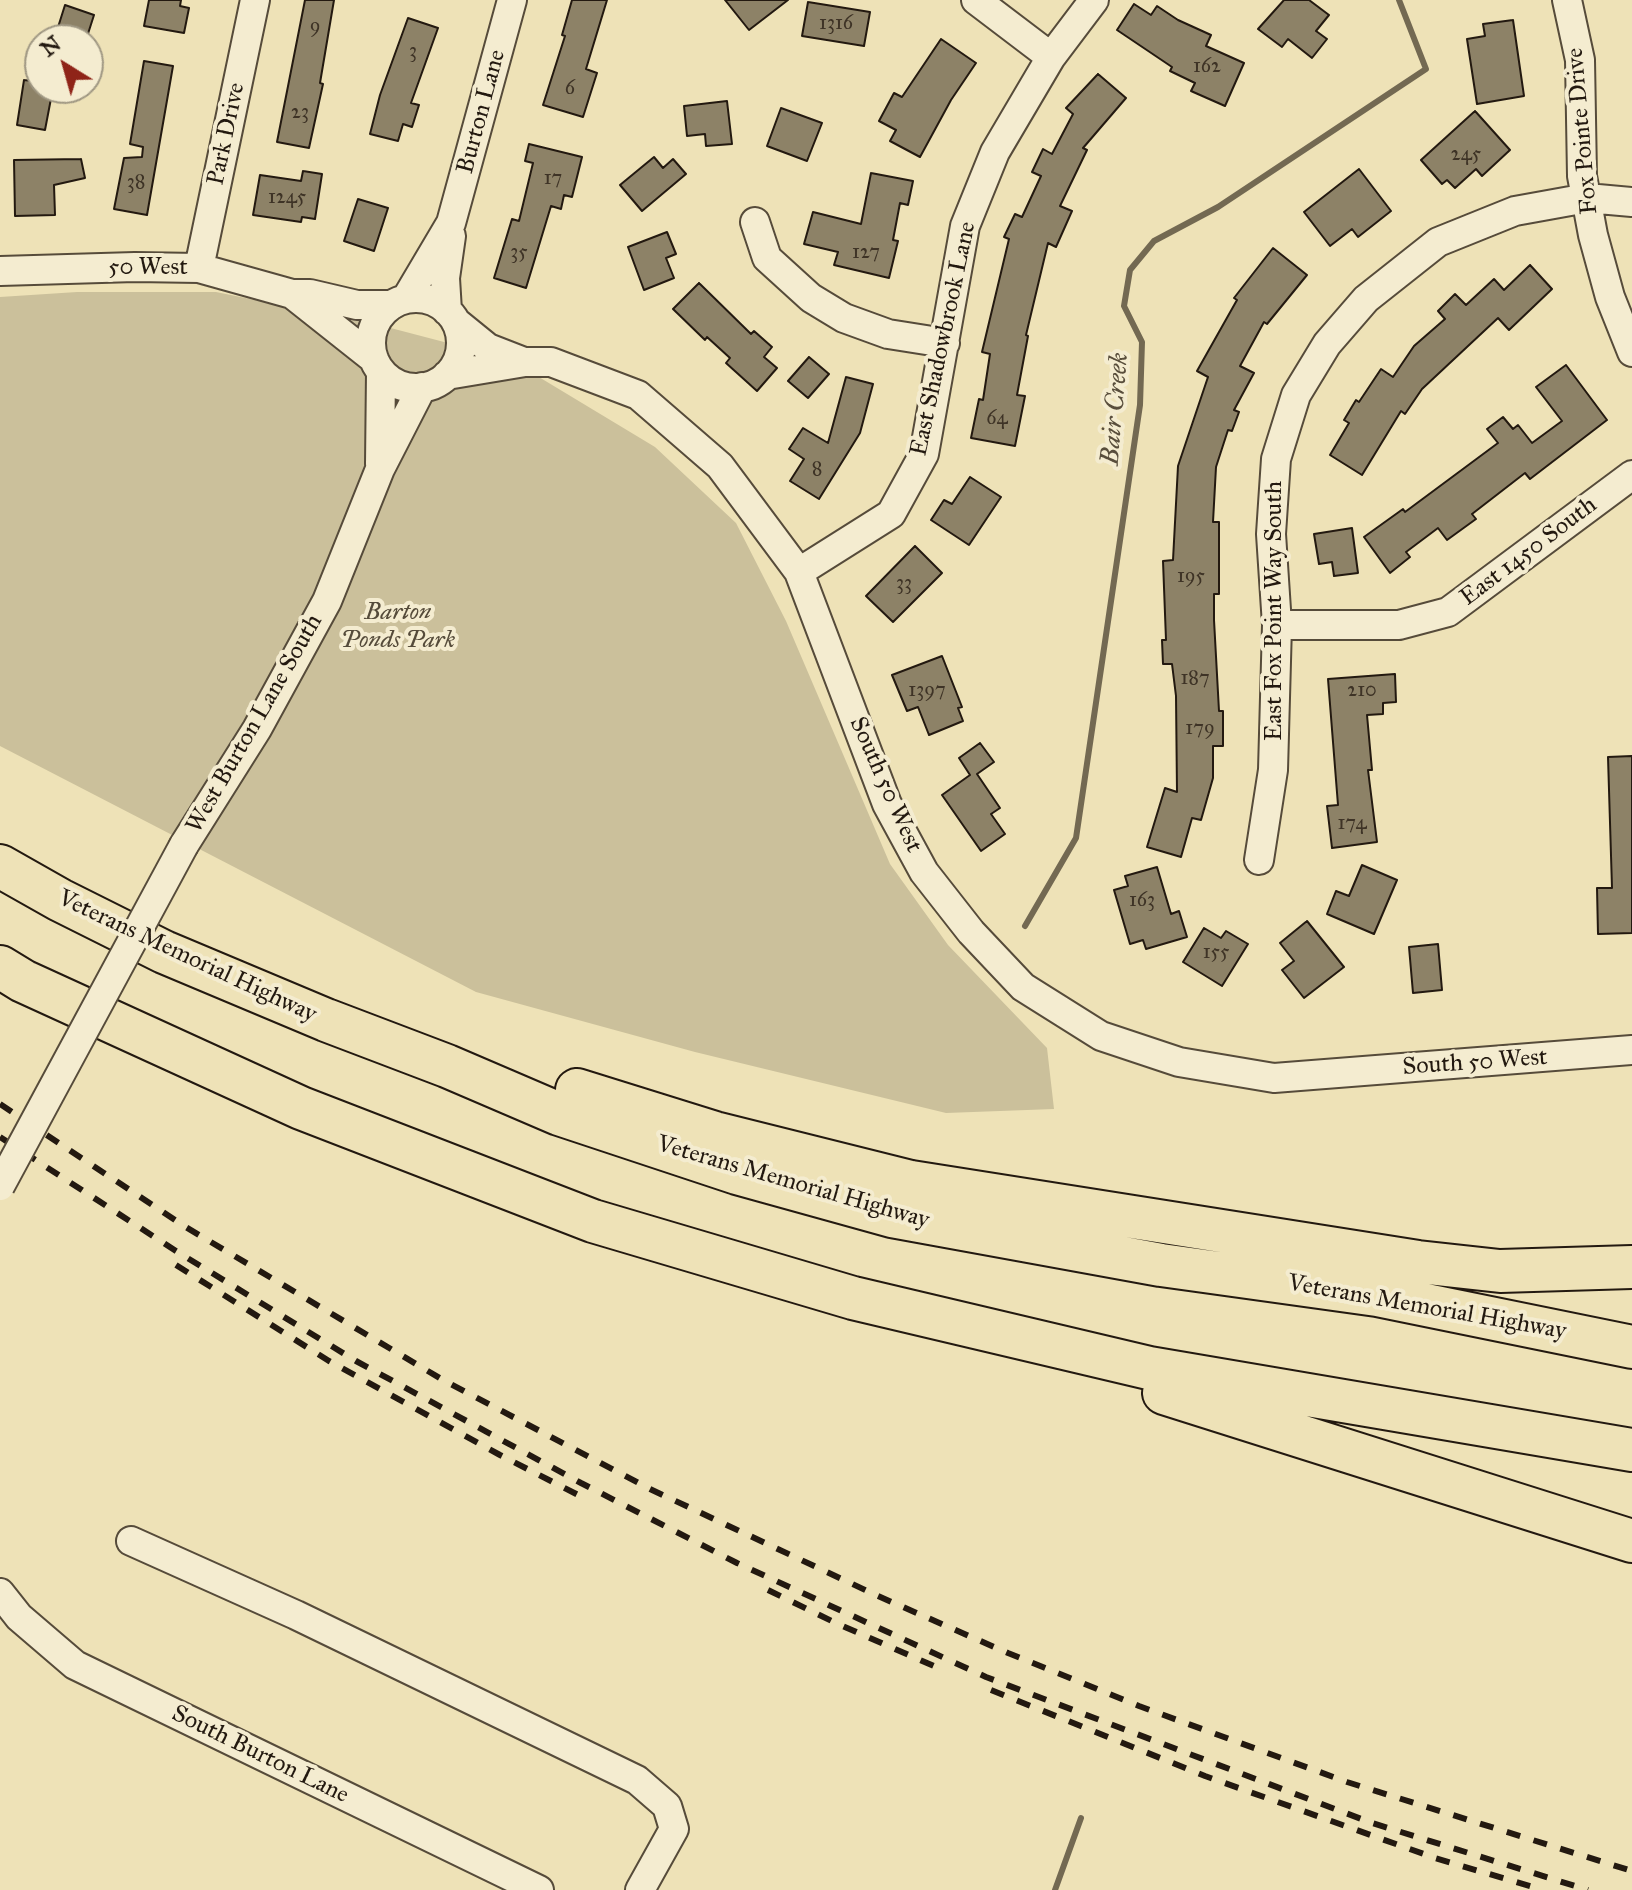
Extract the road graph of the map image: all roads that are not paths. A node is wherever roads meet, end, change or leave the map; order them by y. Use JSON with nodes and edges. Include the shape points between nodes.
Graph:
{"nodes":[{"id":1,"x":255,"y":0,"type":"edge"},
{"id":2,"x":512,"y":0,"type":"edge"},
{"id":3,"x":976,"y":0,"type":"edge"},
{"id":4,"x":1094,"y":0,"type":"edge"},
{"id":5,"x":1567,"y":0,"type":"edge"},
{"id":6,"x":1051,"y":57,"type":"junction"},
{"id":7,"x":1587,"y":198,"type":"junction"},
{"id":8,"x":1632,"y":202,"type":"edge"},
{"id":9,"x":755,"y":222,"type":"dead end"},
{"id":10,"x":451,"y":223,"type":"junction"},
{"id":11,"x":199,"y":268,"type":"junction"},
{"id":12,"x":0,"y":271,"type":"edge"},
{"id":13,"x":292,"y":294,"type":"junction"},
{"id":14,"x":399,"y":302,"type":"junction"},
{"id":15,"x":452,"y":316,"type":"junction"},
{"id":16,"x":945,"y":343,"type":"junction"},
{"id":17,"x":1632,"y":352,"type":"edge"},
{"id":18,"x":525,"y":362,"type":"junction"},
{"id":19,"x":378,"y":365,"type":"junction"},
{"id":20,"x":447,"y":375,"type":"junction"},
{"id":21,"x":422,"y":387,"type":"junction"},
{"id":22,"x":380,"y":469,"type":"junction"},
{"id":23,"x":1632,"y":475,"type":"edge"},
{"id":24,"x":799,"y":572,"type":"junction"},
{"id":25,"x":1277,"y":625,"type":"junction"},
{"id":26,"x":1259,"y":860,"type":"dead end"},
{"id":27,"x":0,"y":866,"type":"edge"},
{"id":28,"x":0,"y":967,"type":"edge"},
{"id":29,"x":214,"y":973,"type":"junction"},
{"id":30,"x":1632,"y":1050,"type":"edge"},
{"id":31,"x":0,"y":1186,"type":"edge"},
{"id":32,"x":1632,"y":1267,"type":"edge"},
{"id":33,"x":853,"y":1298,"type":"junction"},
{"id":34,"x":1632,"y":1347,"type":"edge"},
{"id":35,"x":1632,"y":1450,"type":"edge"},
{"id":36,"x":131,"y":1541,"type":"dead end"},
{"id":37,"x":1632,"y":1541,"type":"edge"},
{"id":38,"x":0,"y":1593,"type":"edge"},
{"id":39,"x":10,"y":1624,"type":"edge"},
{"id":40,"x":539,"y":1890,"type":"edge"},
{"id":41,"x":640,"y":1890,"type":"edge"}],
"edges":[{"from":1,"to":11,"type":"street","name":"Park Drive"},
{"from":2,"to":10,"type":"street","name":"Burton Lane"},
{"from":3,"to":6,"type":"street"},
{"from":4,"to":6,"type":"street","name":"East Shadowbrook Lane"},
{"from":5,"to":7,"type":"street","name":"Fox Pointe Drive","via":[[1580,60]]},
{"from":6,"to":16,"type":"street","name":"East Shadowbrook Lane","via":[[995,152],[965,226]]},
{"from":7,"to":8,"type":"street","name":"East Fox Point Way South"},
{"from":7,"to":17,"type":"street","name":"Fox Pointe Drive","via":[[1610,297]]},
{"from":7,"to":25,"type":"street","name":"East Fox Point Way South","via":[[1515,211],[1438,242],[1366,299],[1327,344],[1296,395],[1276,459],[1271,534]]},
{"from":9,"to":16,"type":"street","via":[[767,258],[811,298],[844,318],[888,334]]},
{"from":10,"to":14,"type":"street","name":"Burton Lane"},
{"from":10,"to":15,"type":"street","name":"Burton Lane","via":[[445,278]]},
{"from":11,"to":12,"type":"street","name":"50 West"},
{"from":11,"to":13,"type":"street","name":"50 West"},
{"from":13,"to":14,"type":"street","name":"50 West","via":[[357,305]]},
{"from":13,"to":19,"type":"street","name":"50 West"},
{"from":14,"to":15,"type":"street","via":[[421,298]]},
{"from":14,"to":19,"type":"street","via":[[373,328],[371,344]]},
{"from":15,"to":18,"type":"street","name":"South 50 West","via":[[488,348]]},
{"from":15,"to":20,"type":"street","via":[[460,350]]},
{"from":16,"to":24,"type":"street","name":"East Shadowbrook Lane","via":[[924,454],[891,514]]},
{"from":18,"to":20,"type":"street","name":"South 50 West"},
{"from":18,"to":24,"type":"street","name":"South 50 West","via":[[551,362],[638,395],[720,466]]},
{"from":19,"to":21,"type":"street","via":[[393,382]]},
{"from":19,"to":22,"type":"street","name":"West Burton Lane South"},
{"from":20,"to":21,"type":"street"},
{"from":21,"to":22,"type":"street","name":"West Burton Lane South"},
{"from":22,"to":31,"type":"street","name":"West Burton Lane South","bridge":true,"via":[[327,601],[257,729],[184,845]]},
{"from":23,"to":25,"type":"street","name":"East 1450 South","via":[[1448,612],[1399,625]]},
{"from":24,"to":30,"type":"street","name":"South 50 West","via":[[887,804],[924,872],[1023,987],[1101,1036],[1179,1062],[1274,1078]]},
{"from":25,"to":26,"type":"street","name":"East Fox Point Way South","via":[[1273,770]]},
{"from":27,"to":29,"type":"highway","name":"Veterans Memorial Highway"},
{"from":28,"to":33,"type":"highway","via":[[301,1108],[593,1221]]},
{"from":29,"to":32,"type":"highway","via":[[715,1133],[911,1182],[1445,1265],[1500,1271]]},
{"from":29,"to":34,"type":"highway","name":"Veterans Memorial Highway","via":[[559,1114],[737,1173],[892,1216],[1161,1265],[1377,1295]]},
{"from":33,"to":35,"type":"highway","via":[[1149,1368]]},
{"from":33,"to":37,"type":"highway"},
{"from":36,"to":41,"type":"street","via":[[637,1780],[667,1806],[674,1829]]},
{"from":38,"to":39,"type":"street","name":"South Burton Lane"},
{"from":39,"to":40,"type":"street","name":"South Burton Lane","via":[[75,1665]]}]}
